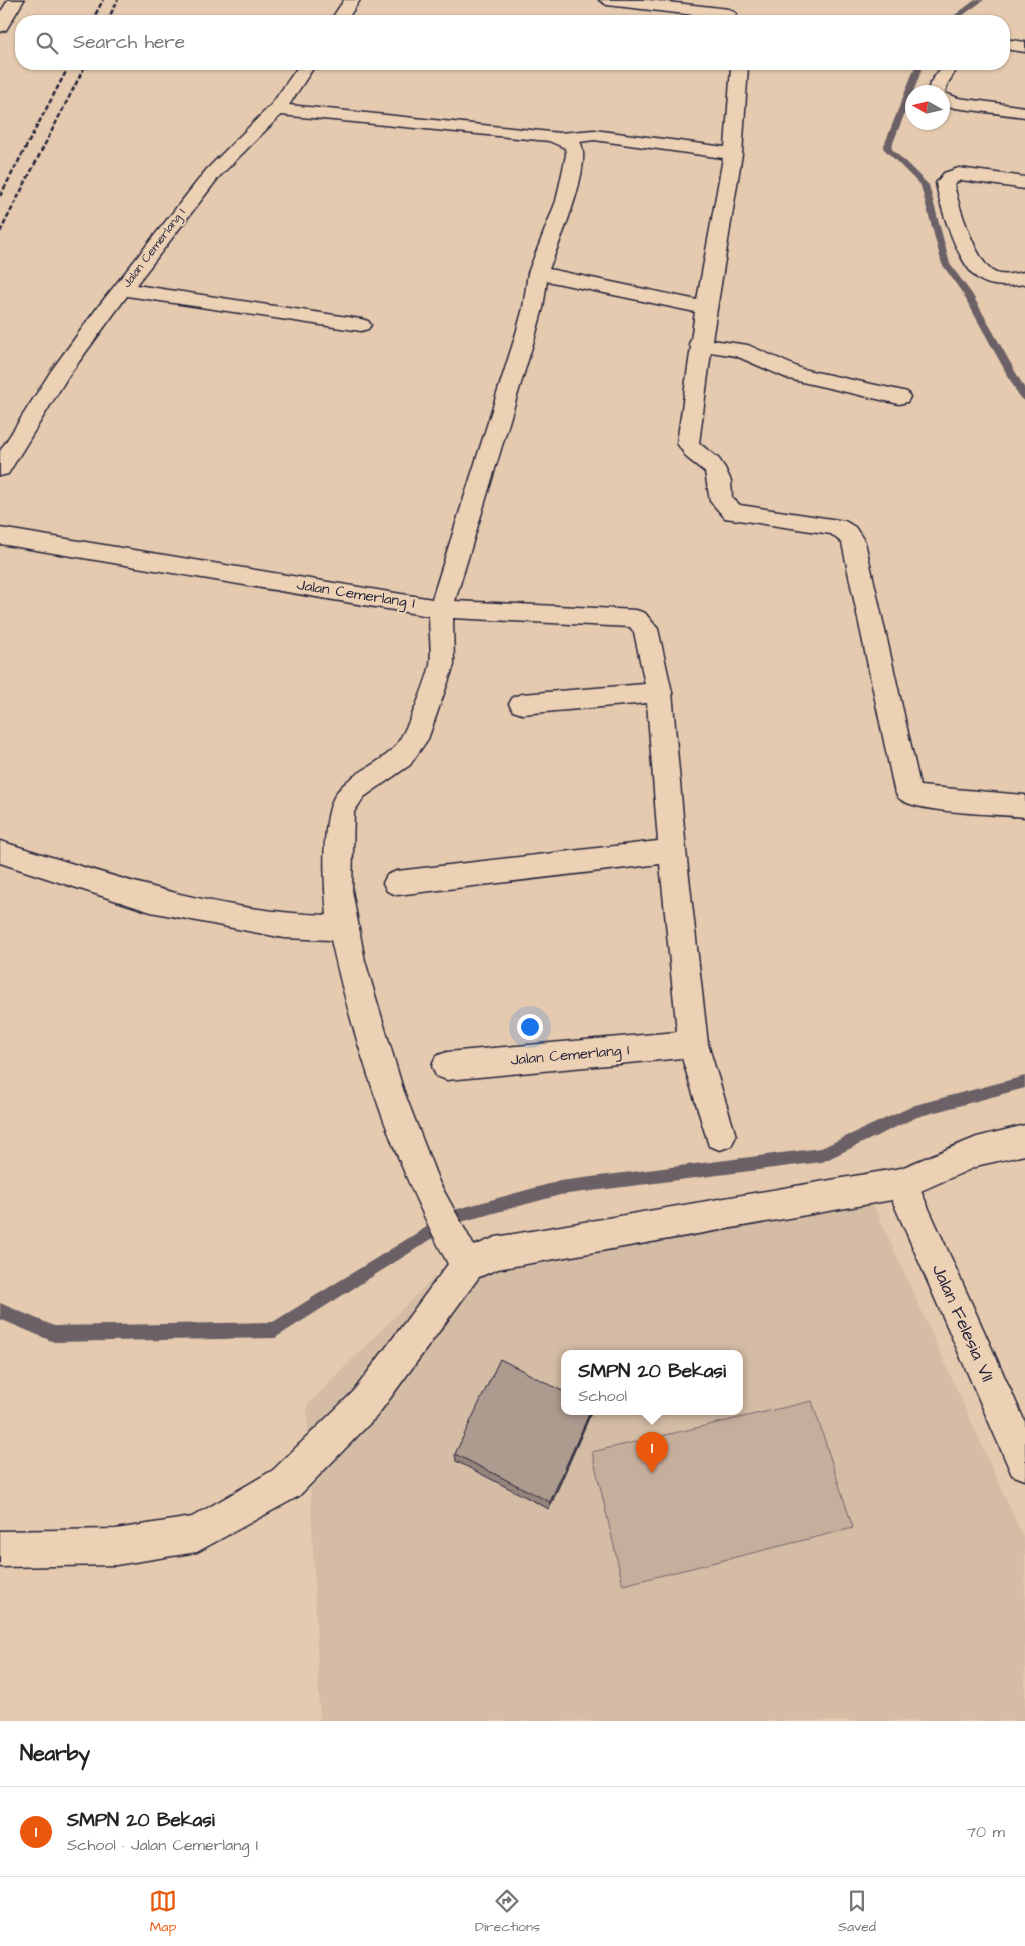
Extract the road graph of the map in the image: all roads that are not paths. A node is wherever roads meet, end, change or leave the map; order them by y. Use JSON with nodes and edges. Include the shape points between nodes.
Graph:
{"nodes":[{"id":1,"x":16,"y":0,"type":"edge"},
{"id":2,"x":352,"y":0,"type":"edge"},
{"id":3,"x":607,"y":0,"type":"edge"},
{"id":4,"x":729,"y":14,"type":"dead end"},
{"id":5,"x":342,"y":15,"type":"edge"},
{"id":6,"x":0,"y":27,"type":"edge"},
{"id":7,"x":1010,"y":45,"type":"edge"},
{"id":8,"x":1025,"y":47,"type":"edge"},
{"id":9,"x":300,"y":70,"type":"edge"},
{"id":10,"x":740,"y":70,"type":"edge"},
{"id":11,"x":948,"y":70,"type":"edge"},
{"id":12,"x":939,"y":85,"type":"edge"},
{"id":13,"x":950,"y":101,"type":"edge"},
{"id":14,"x":276,"y":109,"type":"junction"},
{"id":15,"x":1025,"y":112,"type":"edge"},
{"id":16,"x":560,"y":138,"type":"junction"},
{"id":17,"x":734,"y":154,"type":"junction"},
{"id":18,"x":1025,"y":183,"type":"edge"},
{"id":19,"x":538,"y":273,"type":"junction"},
{"id":20,"x":1017,"y":280,"type":"edge"},
{"id":21,"x":123,"y":289,"type":"junction"},
{"id":22,"x":706,"y":308,"type":"junction"},
{"id":23,"x":361,"y":325,"type":"dead end"},
{"id":24,"x":699,"y":344,"type":"junction"},
{"id":25,"x":898,"y":396,"type":"dead end"},
{"id":26,"x":0,"y":469,"type":"edge"},
{"id":27,"x":0,"y":536,"type":"edge"},
{"id":28,"x":441,"y":609,"type":"junction"},
{"id":29,"x":659,"y":692,"type":"junction"},
{"id":30,"x":522,"y":704,"type":"dead end"},
{"id":31,"x":1025,"y":806,"type":"edge"},
{"id":32,"x":672,"y":851,"type":"junction"},
{"id":33,"x":0,"y":852,"type":"edge"},
{"id":34,"x":397,"y":883,"type":"dead end"},
{"id":35,"x":343,"y":928,"type":"junction"},
{"id":36,"x":693,"y":1044,"type":"junction"},
{"id":37,"x":447,"y":1066,"type":"dead end"},
{"id":38,"x":720,"y":1136,"type":"dead end"},
{"id":39,"x":1025,"y":1140,"type":"edge"},
{"id":40,"x":902,"y":1183,"type":"junction"},
{"id":41,"x":467,"y":1266,"type":"junction"},
{"id":42,"x":1025,"y":1462,"type":"edge"},
{"id":43,"x":0,"y":1549,"type":"edge"}],
"edges":[{"from":1,"to":6,"type":"main road"},
{"from":2,"to":5,"type":"main road"},
{"from":3,"to":4,"type":"main road"},
{"from":7,"to":8,"type":"main road"},
{"from":9,"to":14,"type":"main road","name":"Jalan Cemerlang I"},
{"from":10,"to":17,"type":"main road"},
{"from":11,"to":12,"type":"main road"},
{"from":13,"to":15,"type":"main road"},
{"from":14,"to":16,"type":"main road"},
{"from":14,"to":21,"type":"main road","name":"Jalan Cemerlang I","via":[[213,173]]},
{"from":16,"to":17,"type":"main road","via":[[594,135]]},
{"from":16,"to":19,"type":"main road","via":[[573,145],[574,168]]},
{"from":17,"to":22,"type":"main road"},
{"from":18,"to":20,"type":"main road","via":[[960,174],[945,183],[948,202],[973,263],[994,279]]},
{"from":19,"to":22,"type":"main road"},
{"from":19,"to":28,"type":"main road","via":[[525,337]]},
{"from":21,"to":23,"type":"main road"},
{"from":21,"to":26,"type":"main road","name":"Jalan Cemerlang I","via":[[58,376]]},
{"from":22,"to":24,"type":"main road"},
{"from":24,"to":25,"type":"main road","via":[[741,350],[796,374]]},
{"from":24,"to":31,"type":"main road","via":[[688,443],[692,452],[712,465],[720,480],[721,501],[733,512],[837,527],[854,542],[910,794]]},
{"from":27,"to":28,"type":"main road","name":"Jalan Cemerlang I"},
{"from":28,"to":29,"type":"main road","name":"Jalan Cemerlang I","via":[[636,618],[646,629]]},
{"from":28,"to":35,"type":"main road","via":[[442,665],[414,739],[401,758],[355,790],[341,812],[338,890]]},
{"from":29,"to":30,"type":"main road"},
{"from":29,"to":32,"type":"main road","name":"Jalan Cemerlang I"},
{"from":32,"to":34,"type":"main road"},
{"from":32,"to":36,"type":"main road","name":"Jalan Cemerlang I"},
{"from":33,"to":35,"type":"main road","via":[[151,900],[284,926]]},
{"from":35,"to":41,"type":"main road","via":[[366,1022],[424,1183]]},
{"from":36,"to":37,"type":"main road","name":"Jalan Cemerlang I"},
{"from":36,"to":38,"type":"main road","name":"Jalan Cemerlang I"},
{"from":39,"to":40,"type":"main road","via":[[984,1149],[931,1174]]},
{"from":40,"to":41,"type":"main road","via":[[496,1254]]},
{"from":40,"to":42,"type":"main road","name":"Jalan Felesia VII"},
{"from":41,"to":43,"type":"main road","via":[[364,1404],[286,1484],[197,1534],[116,1547]]}]}
